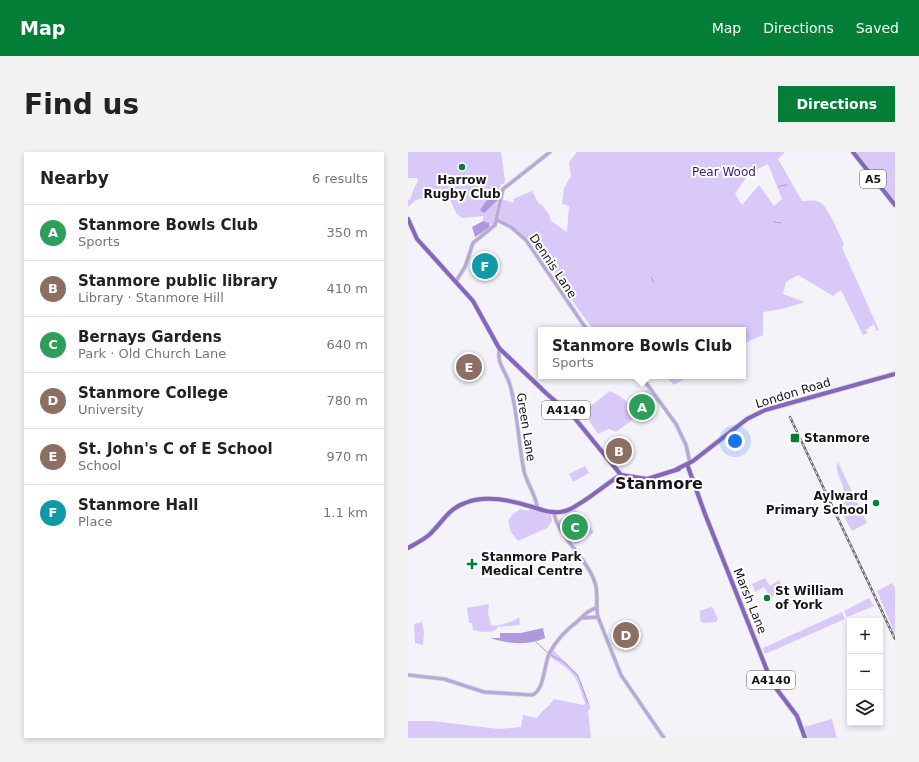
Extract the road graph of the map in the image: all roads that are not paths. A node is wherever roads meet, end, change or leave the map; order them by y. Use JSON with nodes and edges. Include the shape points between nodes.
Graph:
{"nodes":[{"id":1,"x":550,"y":152,"type":"edge"},
{"id":2,"x":853,"y":152,"type":"edge"},
{"id":3,"x":895,"y":205,"type":"edge"},
{"id":4,"x":408,"y":219,"type":"edge"},
{"id":5,"x":497,"y":220,"type":"junction"},
{"id":6,"x":504,"y":224,"type":"junction"},
{"id":7,"x":494,"y":227,"type":"junction"},
{"id":8,"x":456,"y":281,"type":"junction"},
{"id":9,"x":585,"y":327,"type":"edge"},
{"id":10,"x":499,"y":349,"type":"junction"},
{"id":11,"x":895,"y":374,"type":"edge"},
{"id":12,"x":643,"y":379,"type":"edge"},
{"id":13,"x":686,"y":465,"type":"junction"},
{"id":14,"x":621,"y":475,"type":"junction"},
{"id":15,"x":537,"y":508,"type":"junction"},
{"id":16,"x":554,"y":512,"type":"junction"},
{"id":17,"x":408,"y":548,"type":"edge"},
{"id":18,"x":596,"y":608,"type":"junction"},
{"id":19,"x":598,"y":617,"type":"junction"},
{"id":20,"x":581,"y":618,"type":"junction"},
{"id":21,"x":408,"y":675,"type":"edge"},
{"id":22,"x":664,"y":738,"type":"edge"},
{"id":23,"x":805,"y":738,"type":"edge"}],
"edges":[{"from":1,"to":5,"type":"street","via":[[503,190]]},
{"from":2,"to":3,"type":"main road","number":"A5"},
{"from":4,"to":8,"type":"main road","number":"A4140","via":[[414,235]]},
{"from":5,"to":6,"type":"street","name":"Dennis Lane"},
{"from":5,"to":7,"type":"street"},
{"from":6,"to":7,"type":"street"},
{"from":6,"to":9,"type":"street","name":"Dennis Lane","via":[[526,240]]},
{"from":7,"to":8,"type":"street","via":[[473,243],[465,267]]},
{"from":8,"to":10,"type":"main road","number":"A4140","via":[[477,307]]},
{"from":10,"to":14,"type":"main road","number":"A4140","via":[[573,416]]},
{"from":10,"to":15,"type":"street","name":"Green Lane","via":[[499,361],[512,391],[524,471],[538,504]]},
{"from":11,"to":13,"type":"main road","name":"London Road","via":[[765,410],[747,419]]},
{"from":12,"to":13,"type":"street","via":[[676,424],[687,446]]},
{"from":13,"to":14,"type":"main road","name":"London Road","via":[[647,479]]},
{"from":13,"to":23,"type":"main road","name":"Marsh Lane","number":"A4140","via":[[771,680],[797,716]]},
{"from":14,"to":16,"type":"main road","via":[[574,508]]},
{"from":15,"to":16,"type":"main road"},
{"from":15,"to":17,"type":"main road","via":[[504,501],[466,502],[450,510],[429,535]]},
{"from":16,"to":18,"type":"street","via":[[555,522],[585,562],[596,584]]},
{"from":18,"to":19,"type":"street"},
{"from":18,"to":20,"type":"street"},
{"from":19,"to":20,"type":"street"},
{"from":19,"to":22,"type":"street","via":[[621,675]]},
{"from":20,"to":21,"type":"street","via":[[566,630],[555,644],[544,669],[541,688],[532,695],[484,692],[444,679]]}]}
